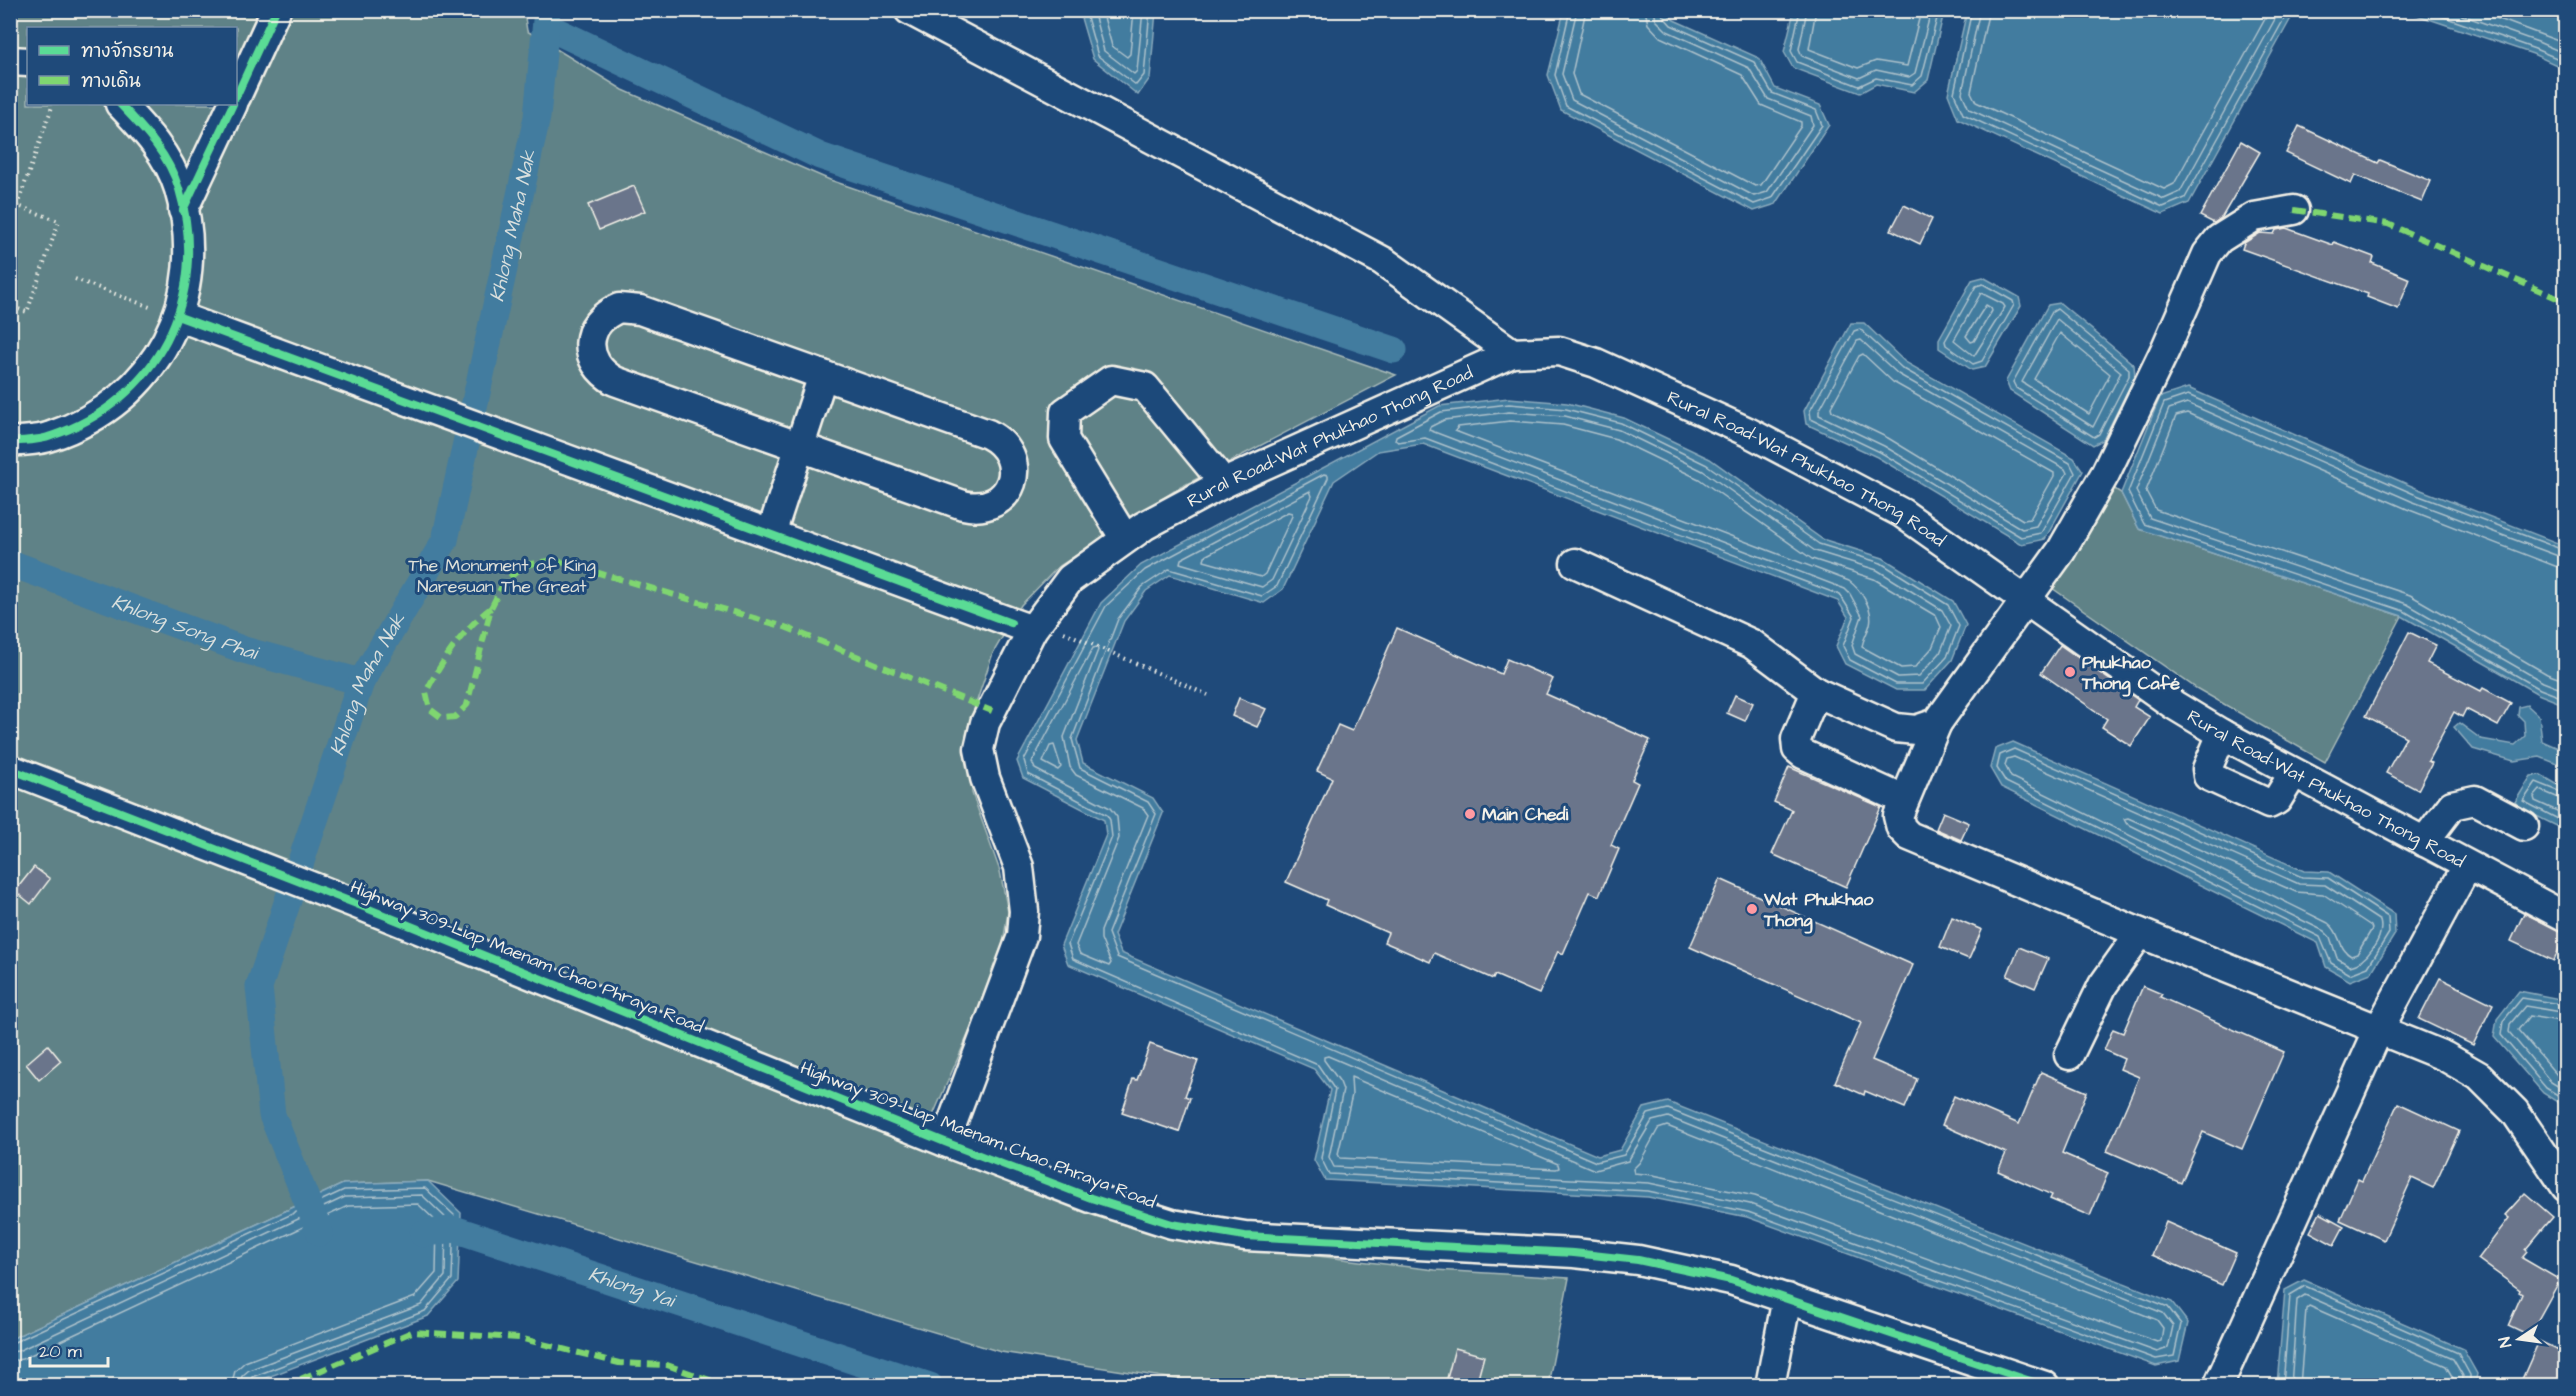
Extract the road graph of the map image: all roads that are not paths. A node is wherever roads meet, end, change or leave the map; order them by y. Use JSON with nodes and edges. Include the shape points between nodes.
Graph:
{"nodes":[{"id":1,"x":276,"y":10,"type":"edge"},
{"id":2,"x":909,"y":10,"type":"edge"},
{"id":3,"x":10,"y":61,"type":"edge"},
{"id":4,"x":27,"y":62,"type":"edge"},
{"id":5,"x":237,"y":95,"type":"edge"},
{"id":6,"x":121,"y":105,"type":"edge"},
{"id":7,"x":233,"y":105,"type":"edge"},
{"id":8,"x":183,"y":210,"type":"junction"},
{"id":9,"x":2294,"y":210,"type":"dead end"},
{"id":10,"x":177,"y":316,"type":"junction"},
{"id":11,"x":1512,"y":353,"type":"junction"},
{"id":12,"x":823,"y":375,"type":"junction"},
{"id":13,"x":10,"y":442,"type":"edge"},
{"id":14,"x":800,"y":446,"type":"junction"},
{"id":15,"x":1224,"y":483,"type":"junction"},
{"id":16,"x":771,"y":534,"type":"junction"},
{"id":17,"x":1125,"y":539,"type":"junction"},
{"id":18,"x":1575,"y":563,"type":"dead end"},
{"id":19,"x":2024,"y":600,"type":"junction"},
{"id":20,"x":1032,"y":630,"type":"junction"},
{"id":21,"x":1816,"y":692,"type":"junction"},
{"id":22,"x":1937,"y":723,"type":"junction"},
{"id":23,"x":2222,"y":734,"type":"junction"},
{"id":24,"x":10,"y":769,"type":"edge"},
{"id":25,"x":2293,"y":774,"type":"junction"},
{"id":26,"x":1904,"y":800,"type":"junction"},
{"id":27,"x":2524,"y":826,"type":"dead end"},
{"id":28,"x":2424,"y":842,"type":"junction"},
{"id":29,"x":2468,"y":866,"type":"junction"},
{"id":30,"x":2565,"y":917,"type":"edge"},
{"id":31,"x":2140,"y":933,"type":"junction"},
{"id":32,"x":2378,"y":1031,"type":"junction"},
{"id":33,"x":2069,"y":1055,"type":"dead end"},
{"id":34,"x":945,"y":1142,"type":"junction"},
{"id":35,"x":2565,"y":1187,"type":"edge"},
{"id":36,"x":1787,"y":1298,"type":"junction"},
{"id":37,"x":1770,"y":1386,"type":"edge"},
{"id":38,"x":2045,"y":1386,"type":"edge"},
{"id":39,"x":2218,"y":1386,"type":"edge"}],
"edges":[{"from":1,"to":5,"type":"street"},
{"from":2,"to":11,"type":"street","via":[[1383,261]]},
{"from":3,"to":4,"type":"street"},
{"from":6,"to":8,"type":"street","via":[[155,141],[179,188]]},
{"from":7,"to":8,"type":"street"},
{"from":8,"to":10,"type":"street","via":[[189,250],[186,292]]},
{"from":9,"to":19,"type":"street","via":[[2254,217],[2219,240],[2207,254],[2105,474],[2061,551]]},
{"from":10,"to":13,"type":"street","via":[[168,341],[138,384],[97,417],[49,437]]},
{"from":10,"to":16,"type":"street"},
{"from":11,"to":15,"type":"street","name":"Rural Road-Wat Phukhao Thong Road"},
{"from":11,"to":19,"type":"street","name":"Rural Road-Wat Phukhao Thong Road","via":[[1559,351],[1596,363],[1748,432],[1902,513]]},
{"from":12,"to":14,"type":"street"},
{"from":12,"to":14,"type":"street","via":[[999,440],[1011,457],[1013,477],[1004,496],[995,503],[975,508]]},
{"from":12,"to":14,"type":"street","via":[[629,308],[619,308],[600,319],[591,337],[592,359],[615,381]]},
{"from":14,"to":16,"type":"street"},
{"from":15,"to":17,"type":"street","name":"Rural Road-Wat Phukhao Thong Road"},
{"from":15,"to":17,"type":"street","via":[[1145,387],[1111,380],[1065,412],[1064,439]]},
{"from":16,"to":20,"type":"street"},
{"from":17,"to":20,"type":"street","name":"Rural Road-Wat Phukhao Thong Road","via":[[1070,579]]},
{"from":18,"to":21,"type":"street","via":[[1752,644]]},
{"from":19,"to":22,"type":"street"},
{"from":19,"to":23,"type":"street","name":"Rural Road-Wat Phukhao Thong Road"},
{"from":20,"to":34,"type":"street","name":"Rural Road-Wat Phukhao Thong Road","via":[[985,723],[979,749],[985,778],[1019,867],[1024,911],[1022,936]]},
{"from":21,"to":22,"type":"street","via":[[1896,729],[1916,730]]},
{"from":21,"to":26,"type":"street","via":[[1796,740],[1797,749]]},
{"from":22,"to":26,"type":"street"},
{"from":23,"to":25,"type":"street","name":"Rural Road-Wat Phukhao Thong Road"},
{"from":23,"to":25,"type":"street","via":[[2207,769],[2208,776],[2270,804],[2277,800]]},
{"from":24,"to":34,"type":"street","name":"Highway 309-Liap Maenam Chao Phraya Road","via":[[354,903]]},
{"from":25,"to":28,"type":"street","name":"Rural Road-Wat Phukhao Thong Road"},
{"from":26,"to":31,"type":"street","via":[[1898,816],[1901,828],[1909,836]]},
{"from":27,"to":28,"type":"street","via":[[2475,800],[2452,805]]},
{"from":28,"to":29,"type":"street","name":"Rural Road-Wat Phukhao Thong Road"},
{"from":29,"to":30,"type":"street","name":"Rural Road-Wat Phukhao Thong Road"},
{"from":29,"to":32,"type":"street"},
{"from":31,"to":32,"type":"street"},
{"from":31,"to":33,"type":"street","via":[[2103,985]]},
{"from":32,"to":35,"type":"street","via":[[2444,1056],[2479,1076],[2515,1112]]},
{"from":32,"to":39,"type":"street"},
{"from":34,"to":36,"type":"street","name":"Highway 309-Liap Maenam Chao Phraya Road","via":[[1091,1198],[1173,1224],[1245,1236],[1575,1253],[1638,1260],[1731,1280]]},
{"from":36,"to":37,"type":"street"},
{"from":36,"to":38,"type":"street","name":"Highway 309-Liap Maenam Chao Phraya Road"}]}
